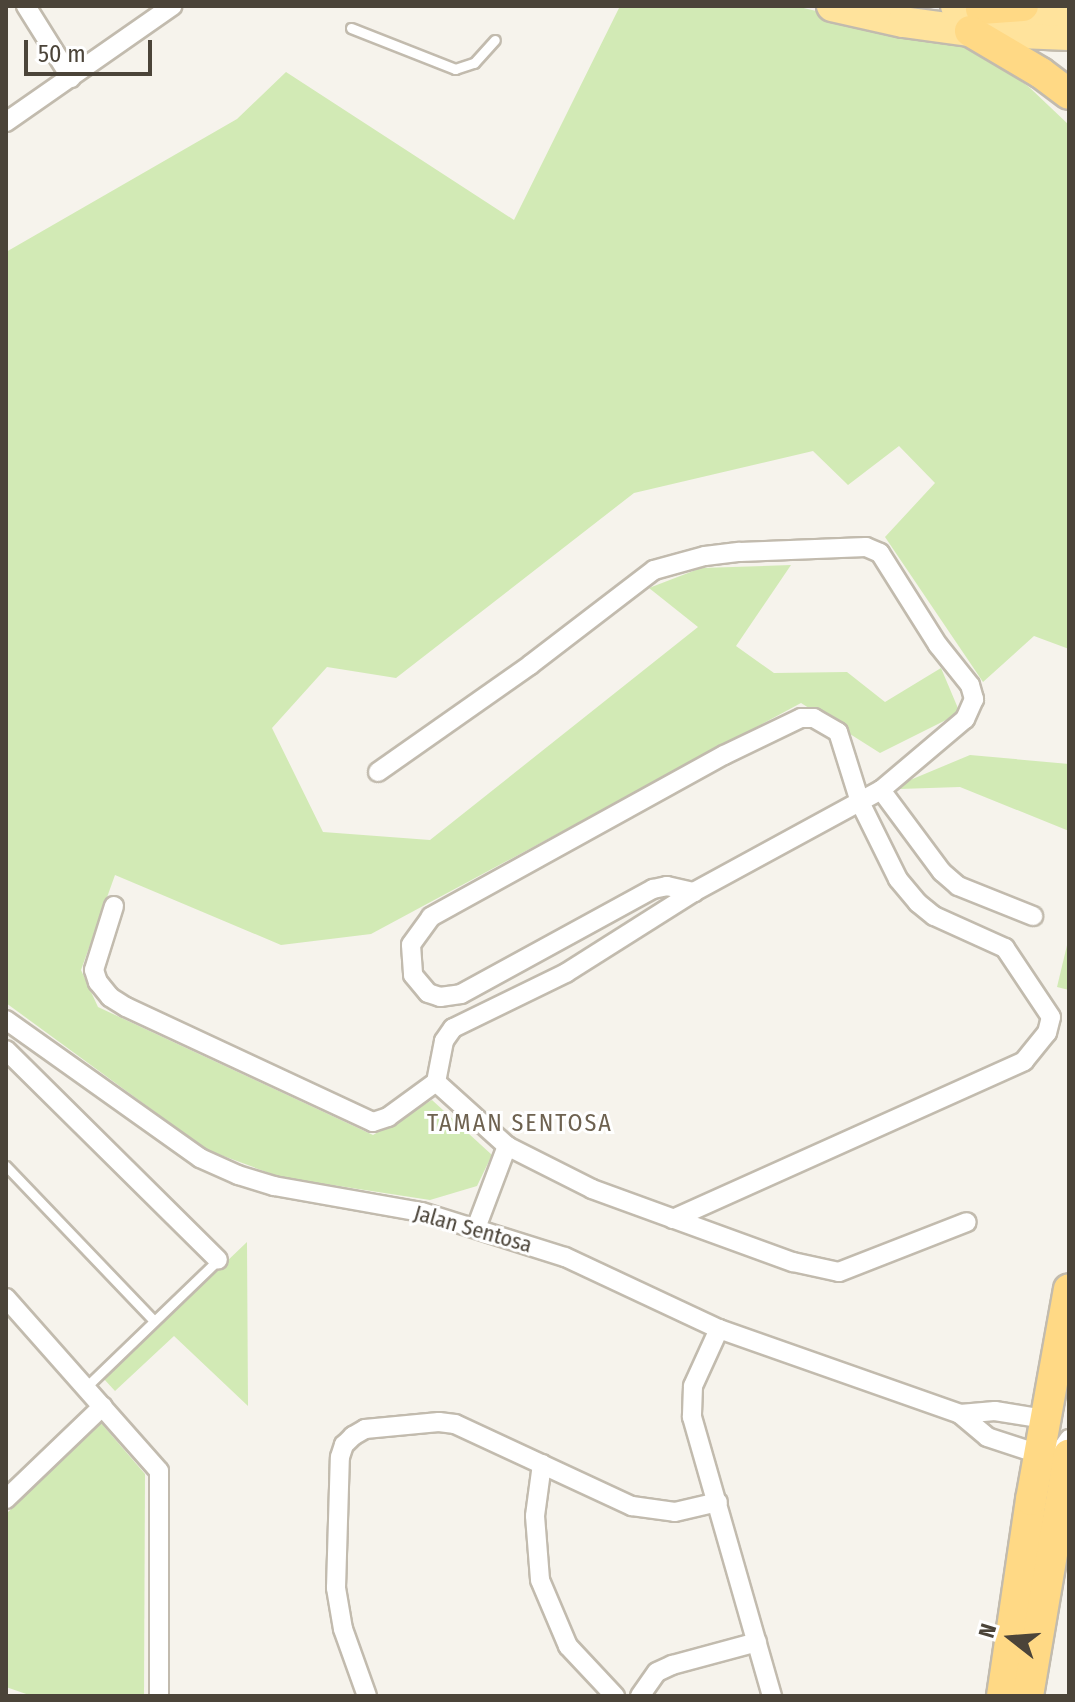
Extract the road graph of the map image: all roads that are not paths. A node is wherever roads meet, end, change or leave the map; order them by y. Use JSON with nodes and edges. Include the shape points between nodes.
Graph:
{"nodes":[{"id":1,"x":26,"y":6,"type":"edge"},
{"id":2,"x":172,"y":6,"type":"edge"},
{"id":3,"x":832,"y":6,"type":"edge"},
{"id":4,"x":1023,"y":6,"type":"edge"},
{"id":5,"x":1069,"y":11,"type":"edge"},
{"id":6,"x":969,"y":15,"type":"edge"},
{"id":7,"x":351,"y":28,"type":"dead end"},
{"id":8,"x":1069,"y":35,"type":"edge"},
{"id":9,"x":495,"y":40,"type":"dead end"},
{"id":10,"x":71,"y":78,"type":"junction"},
{"id":11,"x":1069,"y":94,"type":"edge"},
{"id":12,"x":6,"y":122,"type":"edge"},
{"id":13,"x":378,"y":772,"type":"dead end"},
{"id":14,"x":881,"y":790,"type":"junction"},
{"id":15,"x":860,"y":802,"type":"junction"},
{"id":16,"x":694,"y":892,"type":"junction"},
{"id":17,"x":114,"y":906,"type":"dead end"},
{"id":18,"x":1033,"y":916,"type":"dead end"},
{"id":19,"x":6,"y":1020,"type":"edge"},
{"id":20,"x":6,"y":1050,"type":"edge"},
{"id":21,"x":436,"y":1082,"type":"junction"},
{"id":22,"x":507,"y":1146,"type":"junction"},
{"id":23,"x":6,"y":1166,"type":"edge"},
{"id":24,"x":673,"y":1219,"type":"junction"},
{"id":25,"x":967,"y":1222,"type":"dead end"},
{"id":26,"x":476,"y":1228,"type":"junction"},
{"id":27,"x":218,"y":1260,"type":"joint"},
{"id":28,"x":1069,"y":1289,"type":"edge"},
{"id":29,"x":6,"y":1298,"type":"edge"},
{"id":30,"x":154,"y":1321,"type":"junction"},
{"id":31,"x":719,"y":1329,"type":"junction"},
{"id":32,"x":86,"y":1387,"type":"junction"},
{"id":33,"x":103,"y":1406,"type":"junction"},
{"id":34,"x":960,"y":1414,"type":"junction"},
{"id":35,"x":1045,"y":1419,"type":"junction"},
{"id":36,"x":1069,"y":1439,"type":"edge"},
{"id":37,"x":1054,"y":1454,"type":"edge"},
{"id":38,"x":542,"y":1464,"type":"junction"},
{"id":39,"x":6,"y":1499,"type":"edge"},
{"id":40,"x":718,"y":1502,"type":"junction"},
{"id":41,"x":757,"y":1642,"type":"junction"},
{"id":42,"x":1009,"y":1694,"type":"edge"},
{"id":43,"x":159,"y":1696,"type":"edge"},
{"id":44,"x":367,"y":1696,"type":"edge"},
{"id":45,"x":615,"y":1696,"type":"edge"},
{"id":46,"x":640,"y":1696,"type":"edge"},
{"id":47,"x":772,"y":1696,"type":"edge"}],
"edges":[{"from":1,"to":10,"type":"street"},
{"from":2,"to":10,"type":"street"},
{"from":3,"to":6,"type":"main road","via":[[903,22]]},
{"from":4,"to":6,"type":"highway"},
{"from":5,"to":6,"type":"main road"},
{"from":6,"to":8,"type":"main road"},
{"from":6,"to":11,"type":"highway"},
{"from":7,"to":9,"type":"lane","via":[[455,69],[474,63]]},
{"from":10,"to":12,"type":"street"},
{"from":13,"to":14,"type":"street","via":[[654,570],[740,552],[866,547],[890,563],[974,699],[965,719]]},
{"from":14,"to":15,"type":"street"},
{"from":14,"to":18,"type":"street","via":[[958,886]]},
{"from":15,"to":16,"type":"street"},
{"from":15,"to":16,"type":"street","via":[[838,732],[823,720],[801,718],[431,917],[411,945],[413,975],[428,993],[461,994],[653,889],[667,886]]},
{"from":15,"to":24,"type":"street","via":[[898,879],[918,903],[934,916],[1005,948],[1051,1017],[1047,1033],[1024,1061]]},
{"from":16,"to":21,"type":"street","via":[[566,973],[453,1028],[444,1041]]},
{"from":17,"to":21,"type":"street","via":[[94,970],[110,997],[126,1007],[373,1122]]},
{"from":19,"to":26,"type":"street","name":"Jalan Sentosa","via":[[200,1158],[238,1175]]},
{"from":20,"to":27,"type":"street"},
{"from":21,"to":22,"type":"street"},
{"from":22,"to":24,"type":"street","via":[[592,1189]]},
{"from":22,"to":26,"type":"street"},
{"from":23,"to":30,"type":"lane"},
{"from":24,"to":25,"type":"street","via":[[793,1262],[839,1272]]},
{"from":26,"to":31,"type":"street","name":"Jalan Sentosa","via":[[565,1257]]},
{"from":27,"to":30,"type":"lane"},
{"from":28,"to":35,"type":"highway"},
{"from":29,"to":32,"type":"street"},
{"from":30,"to":32,"type":"lane"},
{"from":31,"to":34,"type":"street","name":"Jalan Sentosa"},
{"from":31,"to":40,"type":"street","via":[[691,1401]]},
{"from":32,"to":33,"type":"street"},
{"from":33,"to":39,"type":"street"},
{"from":33,"to":43,"type":"street","via":[[159,1471]]},
{"from":34,"to":35,"type":"street","name":"Jalan Sentosa","via":[[995,1411]]},
{"from":34,"to":37,"type":"street","name":"Jalan Sentosa","via":[[987,1437]]},
{"from":35,"to":37,"type":"highway"},
{"from":36,"to":37,"type":"street"},
{"from":37,"to":42,"type":"highway"},
{"from":38,"to":40,"type":"street","via":[[652,1511],[675,1512]]},
{"from":38,"to":44,"type":"street","via":[[455,1424],[439,1422],[365,1429],[344,1445],[336,1588],[343,1629]]},
{"from":38,"to":45,"type":"street","via":[[535,1516],[540,1580],[568,1646]]},
{"from":40,"to":41,"type":"street"},
{"from":41,"to":46,"type":"street","via":[[672,1665],[657,1672]]},
{"from":41,"to":47,"type":"street"}]}
